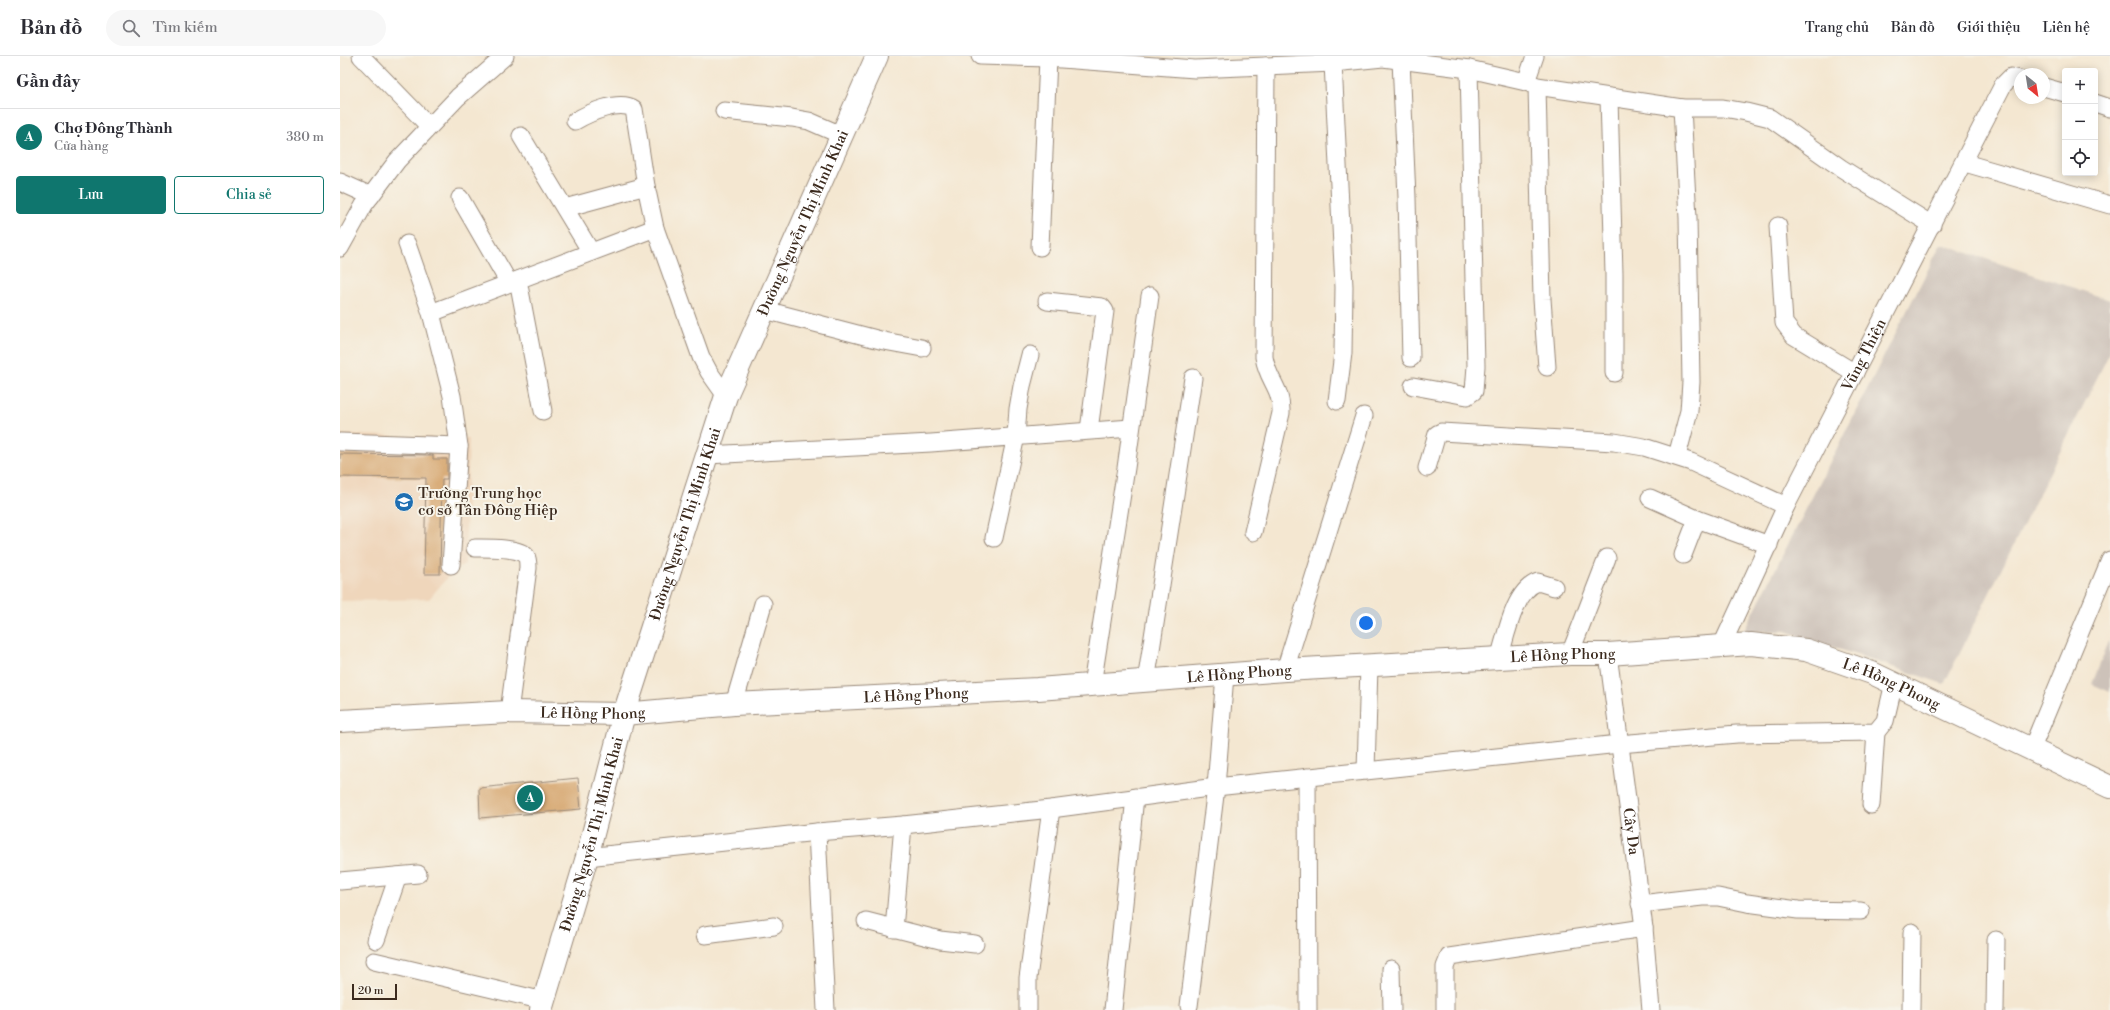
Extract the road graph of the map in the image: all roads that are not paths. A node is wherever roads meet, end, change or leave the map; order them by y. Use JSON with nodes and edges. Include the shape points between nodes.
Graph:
{"nodes":[{"id":1,"x":361,"y":56,"type":"edge"},
{"id":2,"x":505,"y":56,"type":"edge"},
{"id":3,"x":877,"y":56,"type":"edge"},
{"id":4,"x":980,"y":56,"type":"edge"},
{"id":5,"x":1536,"y":56,"type":"edge"},
{"id":6,"x":1048,"y":58,"type":"junction"},
{"id":7,"x":1401,"y":60,"type":"junction"},
{"id":8,"x":1291,"y":61,"type":"edge"},
{"id":9,"x":1333,"y":63,"type":"junction"},
{"id":10,"x":1266,"y":66,"type":"junction"},
{"id":11,"x":1469,"y":69,"type":"junction"},
{"id":12,"x":2014,"y":78,"type":"edge"},
{"id":13,"x":1531,"y":84,"type":"junction"},
{"id":14,"x":2050,"y":89,"type":"edge"},
{"id":15,"x":2062,"y":92,"type":"edge"},
{"id":16,"x":1609,"y":98,"type":"junction"},
{"id":17,"x":2098,"y":104,"type":"edge"},
{"id":18,"x":1682,"y":108,"type":"junction"},
{"id":19,"x":2110,"y":108,"type":"edge"},
{"id":20,"x":724,"y":111,"type":"dead end"},
{"id":21,"x":575,"y":121,"type":"dead end"},
{"id":22,"x":429,"y":126,"type":"junction"},
{"id":23,"x":841,"y":135,"type":"junction"},
{"id":24,"x":521,"y":136,"type":"dead end"},
{"id":25,"x":1965,"y":163,"type":"junction"},
{"id":26,"x":340,"y":182,"type":"edge"},
{"id":27,"x":646,"y":186,"type":"junction"},
{"id":28,"x":371,"y":196,"type":"junction"},
{"id":29,"x":460,"y":198,"type":"dead end"},
{"id":30,"x":2110,"y":205,"type":"edge"},
{"id":31,"x":565,"y":208,"type":"junction"},
{"id":32,"x":1932,"y":225,"type":"junction"},
{"id":33,"x":1778,"y":226,"type":"dead end"},
{"id":34,"x":655,"y":228,"type":"junction"},
{"id":35,"x":407,"y":244,"type":"dead end"},
{"id":36,"x":1040,"y":247,"type":"dead end"},
{"id":37,"x":340,"y":248,"type":"edge"},
{"id":38,"x":591,"y":252,"type":"junction"},
{"id":39,"x":513,"y":281,"type":"junction"},
{"id":40,"x":1150,"y":296,"type":"dead end"},
{"id":41,"x":1047,"y":301,"type":"dead end"},
{"id":42,"x":765,"y":310,"type":"junction"},
{"id":43,"x":431,"y":313,"type":"junction"},
{"id":44,"x":922,"y":348,"type":"dead end"},
{"id":45,"x":1030,"y":354,"type":"dead end"},
{"id":46,"x":1411,"y":358,"type":"dead end"},
{"id":47,"x":1547,"y":367,"type":"dead end"},
{"id":48,"x":1614,"y":373,"type":"dead end"},
{"id":49,"x":1856,"y":373,"type":"junction"},
{"id":50,"x":1193,"y":378,"type":"dead end"},
{"id":51,"x":1413,"y":386,"type":"dead end"},
{"id":52,"x":726,"y":396,"type":"junction"},
{"id":53,"x":1337,"y":401,"type":"dead end"},
{"id":54,"x":543,"y":411,"type":"dead end"},
{"id":55,"x":1364,"y":416,"type":"dead end"},
{"id":56,"x":1130,"y":428,"type":"junction"},
{"id":57,"x":1089,"y":430,"type":"junction"},
{"id":58,"x":1016,"y":436,"type":"junction"},
{"id":59,"x":340,"y":442,"type":"edge"},
{"id":60,"x":459,"y":446,"type":"junction"},
{"id":61,"x":707,"y":455,"type":"junction"},
{"id":62,"x":1677,"y":456,"type":"junction"},
{"id":63,"x":1427,"y":468,"type":"dead end"},
{"id":64,"x":1650,"y":498,"type":"dead end"},
{"id":65,"x":1786,"y":506,"type":"junction"},
{"id":66,"x":1697,"y":519,"type":"junction"},
{"id":67,"x":1253,"y":532,"type":"dead end"},
{"id":68,"x":994,"y":538,"type":"dead end"},
{"id":69,"x":1769,"y":545,"type":"junction"},
{"id":70,"x":475,"y":548,"type":"dead end"},
{"id":71,"x":1683,"y":555,"type":"dead end"},
{"id":72,"x":1608,"y":558,"type":"dead end"},
{"id":73,"x":2110,"y":560,"type":"edge"},
{"id":74,"x":451,"y":565,"type":"dead end"},
{"id":75,"x":1554,"y":587,"type":"dead end"},
{"id":76,"x":763,"y":604,"type":"dead end"},
{"id":77,"x":1722,"y":645,"type":"junction"},
{"id":78,"x":1570,"y":654,"type":"junction"},
{"id":79,"x":1608,"y":654,"type":"junction"},
{"id":80,"x":1499,"y":659,"type":"junction"},
{"id":81,"x":1369,"y":666,"type":"junction"},
{"id":82,"x":1284,"y":670,"type":"junction"},
{"id":83,"x":1225,"y":675,"type":"junction"},
{"id":84,"x":1146,"y":682,"type":"junction"},
{"id":85,"x":1894,"y":683,"type":"junction"},
{"id":86,"x":1092,"y":685,"type":"junction"},
{"id":87,"x":734,"y":704,"type":"junction"},
{"id":88,"x":509,"y":712,"type":"junction"},
{"id":89,"x":624,"y":714,"type":"junction"},
{"id":90,"x":340,"y":721,"type":"edge"},
{"id":91,"x":1876,"y":732,"type":"junction"},
{"id":92,"x":1619,"y":744,"type":"junction"},
{"id":93,"x":2032,"y":748,"type":"junction"},
{"id":94,"x":1366,"y":771,"type":"junction"},
{"id":95,"x":1307,"y":777,"type":"junction"},
{"id":96,"x":1216,"y":787,"type":"junction"},
{"id":97,"x":2110,"y":787,"type":"edge"},
{"id":98,"x":1136,"y":797,"type":"junction"},
{"id":99,"x":1871,"y":805,"type":"dead end"},
{"id":100,"x":1051,"y":809,"type":"junction"},
{"id":101,"x":903,"y":825,"type":"junction"},
{"id":102,"x":817,"y":832,"type":"junction"},
{"id":103,"x":587,"y":857,"type":"junction"},
{"id":104,"x":418,"y":874,"type":"dead end"},
{"id":105,"x":398,"y":876,"type":"junction"},
{"id":106,"x":340,"y":881,"type":"edge"},
{"id":107,"x":1640,"y":904,"type":"junction"},
{"id":108,"x":1861,"y":911,"type":"dead end"},
{"id":109,"x":866,"y":920,"type":"dead end"},
{"id":110,"x":774,"y":926,"type":"dead end"},
{"id":111,"x":1644,"y":928,"type":"junction"},
{"id":112,"x":894,"y":929,"type":"junction"},
{"id":113,"x":1912,"y":932,"type":"dead end"},
{"id":114,"x":705,"y":935,"type":"dead end"},
{"id":115,"x":376,"y":940,"type":"dead end"},
{"id":116,"x":1996,"y":940,"type":"dead end"},
{"id":117,"x":975,"y":944,"type":"dead end"},
{"id":118,"x":374,"y":961,"type":"dead end"},
{"id":119,"x":1391,"y":969,"type":"dead end"},
{"id":120,"x":542,"y":1006,"type":"edge"},
{"id":121,"x":1189,"y":1006,"type":"dead end"},
{"id":122,"x":826,"y":1010,"type":"edge"},
{"id":123,"x":1028,"y":1010,"type":"edge"},
{"id":124,"x":1113,"y":1010,"type":"edge"},
{"id":125,"x":1308,"y":1010,"type":"edge"},
{"id":126,"x":1392,"y":1010,"type":"edge"},
{"id":127,"x":1445,"y":1010,"type":"edge"},
{"id":128,"x":1651,"y":1010,"type":"edge"},
{"id":129,"x":1911,"y":1010,"type":"edge"},
{"id":130,"x":1995,"y":1010,"type":"edge"}],
"edges":[{"from":1,"to":22,"type":"street"},
{"from":2,"to":22,"type":"street"},
{"from":3,"to":23,"type":"main road","name":"Đường Nguyễn Thị Minh Khai"},
{"from":4,"to":6,"type":"street"},
{"from":5,"to":13,"type":"street"},
{"from":6,"to":10,"type":"street","via":[[1195,69]]},
{"from":6,"to":36,"type":"street"},
{"from":7,"to":9,"type":"street","via":[[1371,59]]},
{"from":7,"to":11,"type":"street"},
{"from":7,"to":46,"type":"street"},
{"from":8,"to":9,"type":"street"},
{"from":8,"to":10,"type":"street"},
{"from":9,"to":53,"type":"street","via":[[1344,301],[1343,353]]},
{"from":10,"to":67,"type":"street","via":[[1264,357],[1266,371],[1282,399],[1281,413]]},
{"from":11,"to":13,"type":"street"},
{"from":11,"to":51,"type":"street","via":[[1474,216],[1474,391],[1467,396]]},
{"from":12,"to":25,"type":"street","name":"Vũng Thiện","via":[[2011,77],[2003,86]]},
{"from":13,"to":16,"type":"street"},
{"from":13,"to":47,"type":"street"},
{"from":14,"to":15,"type":"street"},
{"from":16,"to":18,"type":"street"},
{"from":16,"to":48,"type":"street"},
{"from":17,"to":19,"type":"street"},
{"from":18,"to":32,"type":"street","via":[[1723,108],[1770,118],[1841,168]]},
{"from":18,"to":62,"type":"street","via":[[1688,218],[1691,382],[1689,411]]},
{"from":20,"to":23,"type":"street","via":[[809,121]]},
{"from":21,"to":27,"type":"street","via":[[601,109],[621,105],[634,109]]},
{"from":22,"to":28,"type":"street","via":[[397,161]]},
{"from":23,"to":42,"type":"main road","name":"Đường Nguyễn Thị Minh Khai"},
{"from":24,"to":31,"type":"street"},
{"from":25,"to":30,"type":"street"},
{"from":25,"to":32,"type":"street","name":"Vũng Thiện"},
{"from":26,"to":28,"type":"street"},
{"from":27,"to":31,"type":"street"},
{"from":27,"to":34,"type":"street"},
{"from":28,"to":37,"type":"street"},
{"from":29,"to":39,"type":"street"},
{"from":31,"to":38,"type":"street"},
{"from":32,"to":49,"type":"street","name":"Vũng Thiện"},
{"from":33,"to":49,"type":"street","via":[[1784,322],[1794,336]]},
{"from":34,"to":38,"type":"street"},
{"from":34,"to":52,"type":"street","via":[[701,357],[708,372]]},
{"from":35,"to":43,"type":"street"},
{"from":38,"to":39,"type":"street"},
{"from":39,"to":43,"type":"street"},
{"from":39,"to":54,"type":"street"},
{"from":40,"to":56,"type":"street"},
{"from":41,"to":57,"type":"street","via":[[1094,305],[1102,307],[1105,311]]},
{"from":42,"to":44,"type":"street","via":[[884,341]]},
{"from":42,"to":52,"type":"main road","name":"Đường Nguyễn Thị Minh Khai"},
{"from":43,"to":60,"type":"street","via":[[452,396]]},
{"from":45,"to":58,"type":"street","via":[[1018,409]]},
{"from":49,"to":65,"type":"street","name":"Vũng Thiện"},
{"from":50,"to":84,"type":"street"},
{"from":52,"to":61,"type":"main road","name":"Đường Nguyễn Thị Minh Khai"},
{"from":55,"to":82,"type":"street"},
{"from":56,"to":57,"type":"street"},
{"from":56,"to":86,"type":"street"},
{"from":57,"to":58,"type":"street"},
{"from":58,"to":61,"type":"street"},
{"from":58,"to":68,"type":"street"},
{"from":59,"to":60,"type":"street"},
{"from":60,"to":74,"type":"street"},
{"from":61,"to":89,"type":"main road","name":"Đường Nguyễn Thị Minh Khai"},
{"from":62,"to":63,"type":"street","via":[[1614,442],[1441,432],[1435,439]]},
{"from":62,"to":65,"type":"street"},
{"from":64,"to":66,"type":"street"},
{"from":65,"to":69,"type":"street","name":"Vũng Thiện"},
{"from":66,"to":69,"type":"street"},
{"from":66,"to":71,"type":"street"},
{"from":69,"to":77,"type":"street","name":"Vũng Thiện"},
{"from":70,"to":88,"type":"street","via":[[500,548],[523,553],[527,557],[528,568]]},
{"from":72,"to":78,"type":"street"},
{"from":73,"to":93,"type":"street"},
{"from":75,"to":80,"type":"street","via":[[1538,582],[1526,589],[1512,616]]},
{"from":76,"to":87,"type":"street"},
{"from":77,"to":79,"type":"main road","name":"Lê Hồng Phong"},
{"from":77,"to":85,"type":"main road","name":"Lê Hồng Phong","via":[[1750,644],[1806,650],[1848,663]]},
{"from":78,"to":79,"type":"main road","name":"Lê Hồng Phong"},
{"from":78,"to":80,"type":"main road","name":"Lê Hồng Phong"},
{"from":79,"to":92,"type":"street","name":"Cây Da"},
{"from":80,"to":81,"type":"main road","name":"Lê Hồng Phong"},
{"from":81,"to":82,"type":"main road","name":"Lê Hồng Phong"},
{"from":81,"to":94,"type":"street"},
{"from":82,"to":83,"type":"main road","name":"Lê Hồng Phong"},
{"from":83,"to":84,"type":"main road","name":"Lê Hồng Phong"},
{"from":83,"to":96,"type":"street"},
{"from":84,"to":86,"type":"main road","name":"Lê Hồng Phong"},
{"from":85,"to":91,"type":"street","via":[[1885,721]]},
{"from":85,"to":93,"type":"main road","name":"Lê Hồng Phong"},
{"from":86,"to":87,"type":"main road","name":"Lê Hồng Phong"},
{"from":87,"to":89,"type":"main road","name":"Lê Hồng Phong"},
{"from":88,"to":89,"type":"main road","name":"Lê Hồng Phong"},
{"from":88,"to":90,"type":"main road","name":"Lê Hồng Phong"},
{"from":89,"to":103,"type":"main road","name":"Đường Nguyễn Thị Minh Khai"},
{"from":91,"to":92,"type":"street","via":[[1737,734]]},
{"from":91,"to":99,"type":"street"},
{"from":92,"to":94,"type":"street"},
{"from":92,"to":107,"type":"street","name":"Cây Da"},
{"from":93,"to":97,"type":"main road","name":"Lê Hồng Phong"},
{"from":94,"to":95,"type":"street"},
{"from":95,"to":96,"type":"street"},
{"from":95,"to":125,"type":"street"},
{"from":96,"to":98,"type":"street"},
{"from":96,"to":121,"type":"street"},
{"from":98,"to":100,"type":"street"},
{"from":98,"to":124,"type":"street"},
{"from":100,"to":101,"type":"street"},
{"from":100,"to":123,"type":"street","via":[[1028,978]]},
{"from":101,"to":102,"type":"street"},
{"from":101,"to":112,"type":"street"},
{"from":102,"to":103,"type":"street"},
{"from":102,"to":122,"type":"street"},
{"from":103,"to":120,"type":"main road","name":"Đường Nguyễn Thị Minh Khai"},
{"from":104,"to":105,"type":"street"},
{"from":105,"to":106,"type":"street"},
{"from":105,"to":115,"type":"street"},
{"from":107,"to":108,"type":"street","via":[[1702,896],[1798,910]]},
{"from":107,"to":111,"type":"street","name":"Cây Da"},
{"from":109,"to":112,"type":"street"},
{"from":110,"to":114,"type":"street"},
{"from":111,"to":127,"type":"street","via":[[1449,956],[1445,967]]},
{"from":111,"to":128,"type":"street","name":"Cây Da"},
{"from":112,"to":117,"type":"street","via":[[940,940]]},
{"from":113,"to":129,"type":"street"},
{"from":116,"to":130,"type":"street"},
{"from":118,"to":120,"type":"street"},
{"from":119,"to":126,"type":"street"}]}
